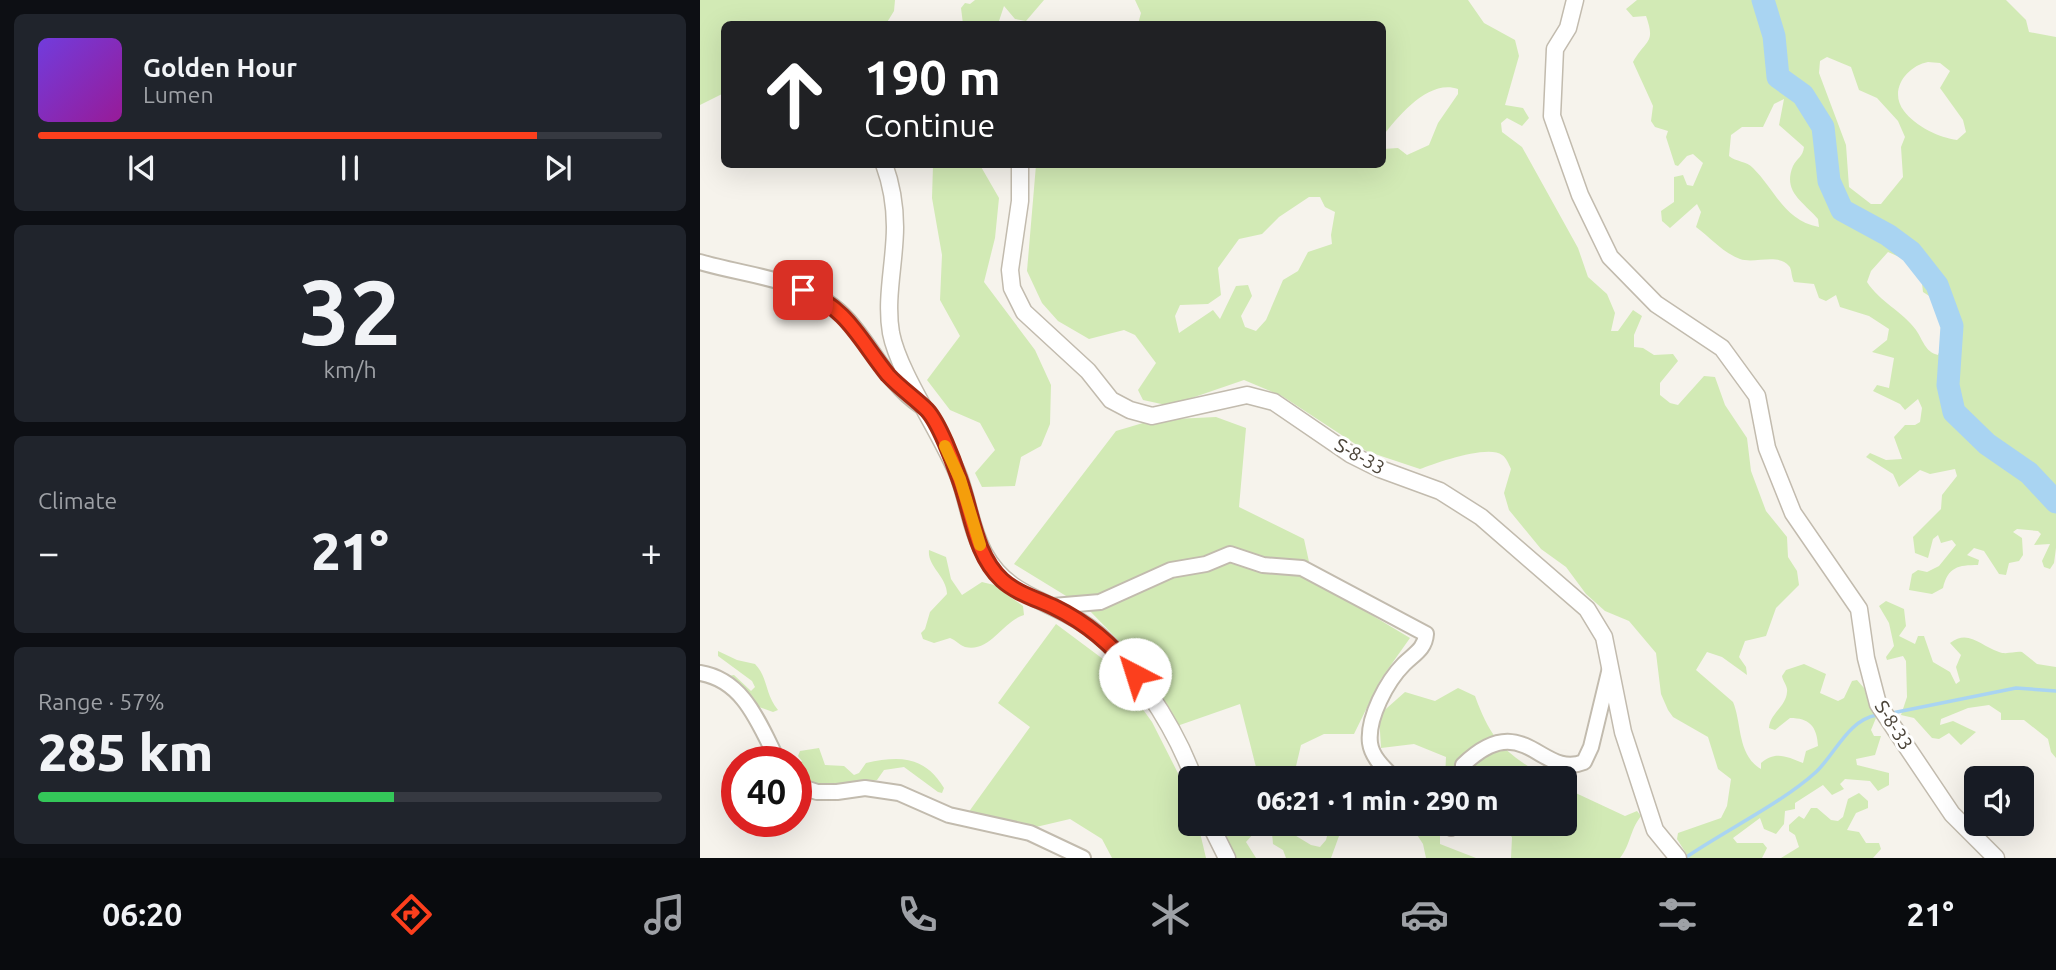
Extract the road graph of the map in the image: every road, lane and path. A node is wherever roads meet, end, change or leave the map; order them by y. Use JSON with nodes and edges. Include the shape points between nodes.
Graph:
{"nodes":[{"id":1,"x":1575,"y":0,"type":"edge"},
{"id":2,"x":885,"y":168,"type":"edge"},
{"id":3,"x":1020,"y":168,"type":"edge"},
{"id":4,"x":700,"y":262,"type":"edge"},
{"id":5,"x":928,"y":411,"type":"junction"},
{"id":6,"x":1053,"y":606,"type":"junction"},
{"id":7,"x":1611,"y":665,"type":"junction"},
{"id":8,"x":700,"y":673,"type":"edge"},
{"id":9,"x":769,"y":746,"type":"edge"},
{"id":10,"x":1189,"y":766,"type":"edge"},
{"id":11,"x":1380,"y":766,"type":"edge"},
{"id":12,"x":1462,"y":766,"type":"edge"},
{"id":13,"x":812,"y":790,"type":"edge"},
{"id":14,"x":1216,"y":836,"type":"edge"},
{"id":15,"x":1083,"y":858,"type":"edge"},
{"id":16,"x":1227,"y":858,"type":"edge"},
{"id":17,"x":1678,"y":858,"type":"edge"},
{"id":18,"x":1996,"y":858,"type":"edge"}],
"edges":[{"from":1,"to":18,"type":"street","name":"Տ-8-33","number":"Տ-8-33","via":[[1568,28],[1555,49],[1552,116],[1580,195],[1610,257],[1656,304],[1722,348],[1757,396],[1767,448],[1793,513],[1859,608],[1878,704],[1952,814]]},
{"from":2,"to":5,"type":"street","via":[[895,226],[891,334]]},
{"from":3,"to":7,"type":"street","name":"Տ-8-33","number":"Տ-8-33","via":[[1012,288],[1024,312],[1088,371],[1111,400],[1152,416],[1247,395],[1274,402],[1350,454],[1440,491],[1481,517],[1587,609],[1604,637]]},
{"from":4,"to":5,"type":"street","via":[[776,280],[822,298],[847,318],[887,374]]},
{"from":5,"to":6,"type":"street","via":[[960,479],[984,553],[1002,580]]},
{"from":6,"to":10,"type":"street","via":[[1117,650]]},
{"from":6,"to":11,"type":"street","via":[[1100,602],[1171,570],[1230,554],[1263,565],[1302,568],[1350,591],[1426,634],[1426,642],[1405,663],[1375,712],[1370,744]]},
{"from":7,"to":12,"type":"street","via":[[1584,762],[1576,765],[1554,760],[1529,747],[1499,740],[1479,749]]},
{"from":7,"to":17,"type":"street","name":"Տ-8-33","number":"Տ-8-33","via":[[1623,732],[1655,830]]},
{"from":8,"to":9,"type":"street","via":[[715,675],[736,687]]},
{"from":13,"to":15,"type":"street","via":[[865,788],[899,793],[949,815],[1030,833]]},
{"from":14,"to":16,"type":"street"}]}
